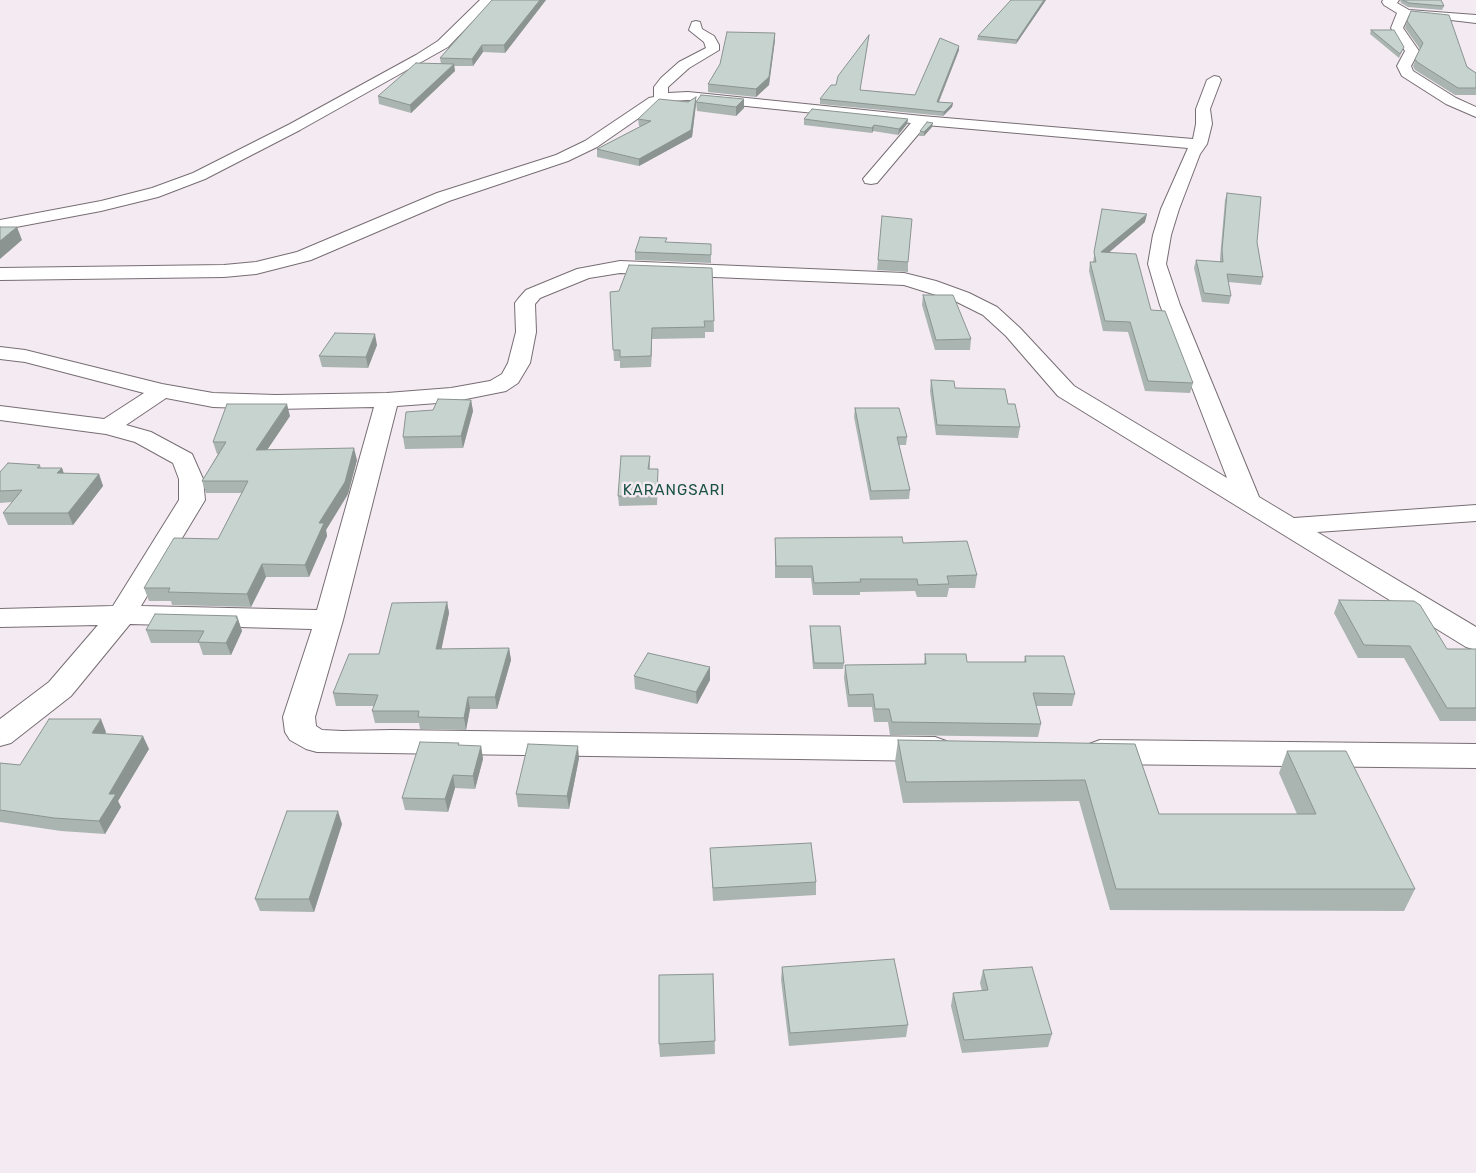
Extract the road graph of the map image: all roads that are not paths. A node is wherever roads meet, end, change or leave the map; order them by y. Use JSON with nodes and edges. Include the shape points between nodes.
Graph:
{"nodes":[{"id":1,"x":487,"y":0,"type":"edge"},
{"id":2,"x":1393,"y":0,"type":"edge"},
{"id":3,"x":1404,"y":12,"type":"junction"},
{"id":4,"x":1476,"y":19,"type":"edge"},
{"id":5,"x":696,"y":25,"type":"dead end"},
{"id":6,"x":1214,"y":80,"type":"dead end"},
{"id":7,"x":661,"y":99,"type":"junction"},
{"id":8,"x":1476,"y":113,"type":"edge"},
{"id":9,"x":922,"y":120,"type":"junction"},
{"id":10,"x":1199,"y":144,"type":"junction"},
{"id":11,"x":871,"y":179,"type":"dead end"},
{"id":12,"x":0,"y":225,"type":"edge"},
{"id":13,"x":0,"y":274,"type":"edge"},
{"id":14,"x":0,"y":353,"type":"edge"},
{"id":15,"x":162,"y":391,"type":"junction"},
{"id":16,"x":387,"y":400,"type":"junction"},
{"id":17,"x":0,"y":413,"type":"edge"},
{"id":18,"x":108,"y":427,"type":"junction"},
{"id":19,"x":1249,"y":503,"type":"junction"},
{"id":20,"x":1476,"y":513,"type":"edge"},
{"id":21,"x":1289,"y":526,"type":"junction"},
{"id":22,"x":122,"y":615,"type":"junction"},
{"id":23,"x":0,"y":618,"type":"edge"},
{"id":24,"x":329,"y":620,"type":"junction"},
{"id":25,"x":1476,"y":640,"type":"edge"},
{"id":26,"x":0,"y":735,"type":"edge"},
{"id":27,"x":967,"y":750,"type":"edge"},
{"id":28,"x":1076,"y":752,"type":"edge"},
{"id":29,"x":1476,"y":756,"type":"edge"}],
"edges":[{"from":1,"to":12,"type":"street","via":[[443,44],[421,58],[199,176],[148,195]]},
{"from":2,"to":3,"type":"street","via":[[1388,2]]},
{"from":3,"to":4,"type":"street"},
{"from":3,"to":8,"type":"street","via":[[1397,28],[1412,51],[1404,66],[1407,73]]},
{"from":5,"to":7,"type":"street","via":[[695,30],[713,45],[712,50],[684,65],[666,81],[661,87]]},
{"from":6,"to":10,"type":"street","via":[[1203,109],[1204,124]]},
{"from":7,"to":9,"type":"street","via":[[688,96]]},
{"from":7,"to":13,"type":"street","via":[[592,144],[562,158],[443,197],[304,256],[256,268],[224,271]]},
{"from":9,"to":10,"type":"street"},
{"from":9,"to":11,"type":"street"},
{"from":10,"to":19,"type":"street","via":[[1170,209],[1157,264],[1170,305]]},
{"from":14,"to":15,"type":"street","via":[[25,356]]},
{"from":15,"to":16,"type":"street","via":[[213,400]]},
{"from":15,"to":18,"type":"street"},
{"from":16,"to":19,"type":"street","via":[[478,391],[505,382],[519,363],[526,332],[525,303],[533,294],[567,278],[600,269],[620,267],[904,279],[954,294],[990,311],[1066,390]]},
{"from":16,"to":24,"type":"street"},
{"from":17,"to":18,"type":"street"},
{"from":18,"to":22,"type":"street","via":[[143,437],[183,459],[191,479],[192,500]]},
{"from":19,"to":21,"type":"street"},
{"from":20,"to":21,"type":"street"},
{"from":21,"to":25,"type":"street"},
{"from":22,"to":23,"type":"street"},
{"from":22,"to":24,"type":"street"},
{"from":22,"to":26,"type":"street","via":[[60,689]]},
{"from":24,"to":27,"type":"street","via":[[299,717],[301,732],[317,741]]},
{"from":28,"to":29,"type":"street"}]}
